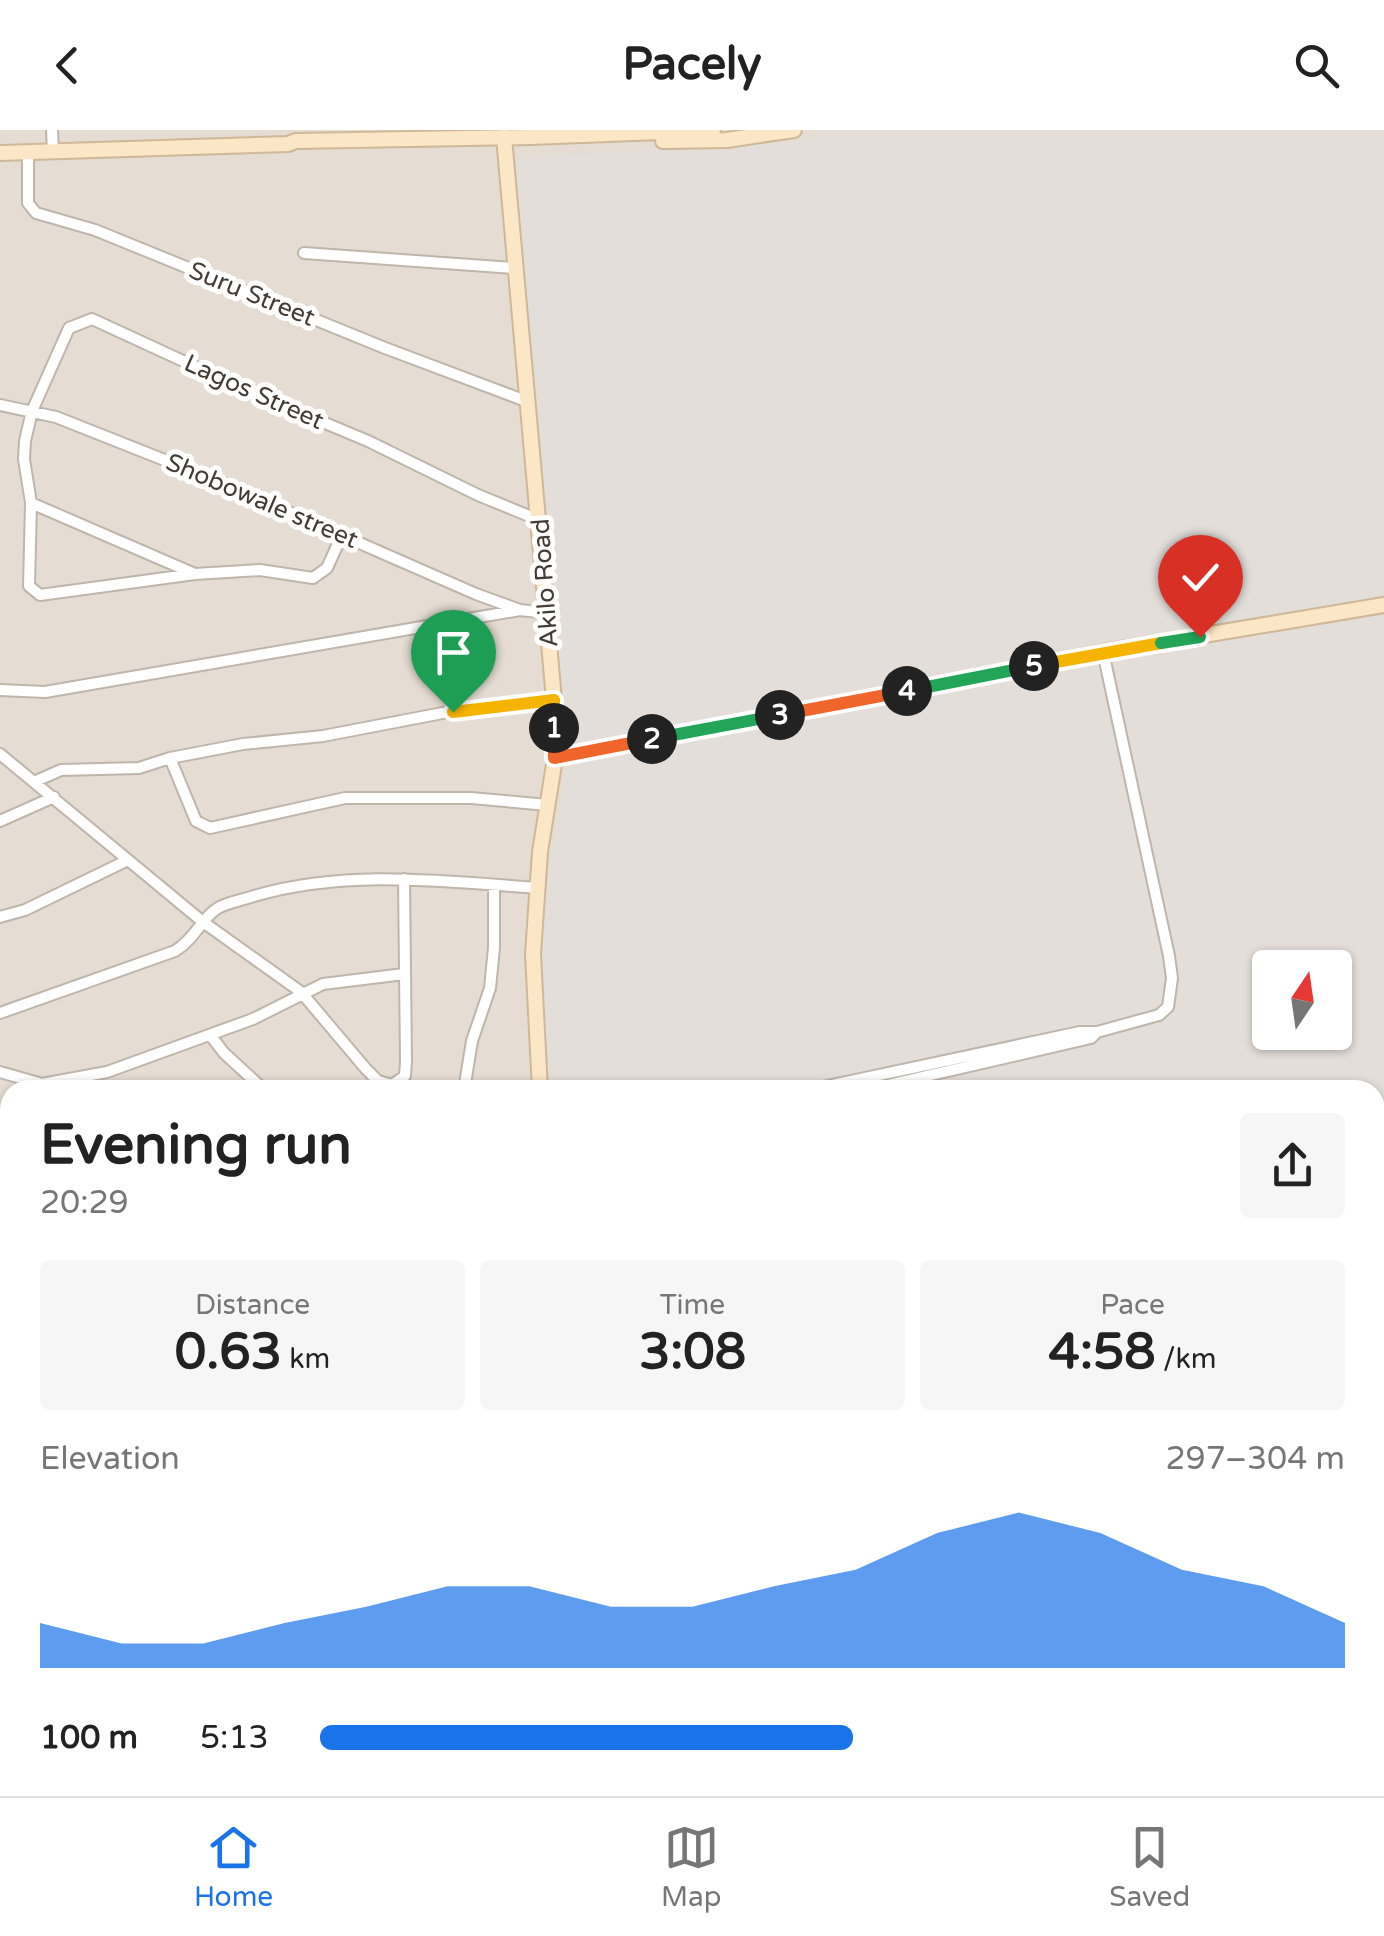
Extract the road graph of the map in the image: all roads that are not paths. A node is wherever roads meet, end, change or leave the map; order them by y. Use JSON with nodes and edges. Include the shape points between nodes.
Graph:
{"nodes":[{"id":1,"x":52,"y":130,"type":"edge"},
{"id":2,"x":713,"y":130,"type":"edge"},
{"id":3,"x":794,"y":130,"type":"edge"},
{"id":4,"x":505,"y":140,"type":"junction"},
{"id":5,"x":28,"y":152,"type":"junction"},
{"id":6,"x":53,"y":152,"type":"junction"},
{"id":7,"x":0,"y":154,"type":"edge"},
{"id":8,"x":304,"y":253,"type":"dead end"},
{"id":9,"x":514,"y":268,"type":"junction"},
{"id":10,"x":526,"y":401,"type":"junction"},
{"id":11,"x":0,"y":405,"type":"edge"},
{"id":12,"x":32,"y":410,"type":"junction"},
{"id":13,"x":31,"y":502,"type":"junction"},
{"id":14,"x":540,"y":520,"type":"junction"},
{"id":15,"x":342,"y":535,"type":"junction"},
{"id":16,"x":195,"y":574,"type":"junction"},
{"id":17,"x":1384,"y":605,"type":"edge"},
{"id":18,"x":520,"y":610,"type":"junction"},
{"id":19,"x":547,"y":613,"type":"junction"},
{"id":20,"x":1104,"y":652,"type":"junction"},
{"id":21,"x":0,"y":690,"type":"edge"},
{"id":22,"x":554,"y":700,"type":"junction"},
{"id":23,"x":0,"y":754,"type":"edge"},
{"id":24,"x":170,"y":758,"type":"junction"},
{"id":25,"x":554,"y":758,"type":"junction"},
{"id":26,"x":36,"y":781,"type":"junction"},
{"id":27,"x":54,"y":797,"type":"junction"},
{"id":28,"x":548,"y":805,"type":"junction"},
{"id":29,"x":0,"y":821,"type":"edge"},
{"id":30,"x":128,"y":860,"type":"junction"},
{"id":31,"x":404,"y":879,"type":"junction"},
{"id":32,"x":494,"y":885,"type":"junction"},
{"id":33,"x":537,"y":888,"type":"junction"},
{"id":34,"x":0,"y":918,"type":"edge"},
{"id":35,"x":203,"y":922,"type":"junction"},
{"id":36,"x":404,"y":974,"type":"junction"},
{"id":37,"x":301,"y":992,"type":"junction"},
{"id":38,"x":0,"y":1013,"type":"edge"},
{"id":39,"x":211,"y":1036,"type":"junction"},
{"id":40,"x":940,"y":1067,"type":"junction"},
{"id":41,"x":70,"y":1080,"type":"edge"},
{"id":42,"x":254,"y":1080,"type":"edge"},
{"id":43,"x":377,"y":1080,"type":"edge"},
{"id":44,"x":400,"y":1080,"type":"edge"},
{"id":45,"x":466,"y":1080,"type":"edge"},
{"id":46,"x":539,"y":1080,"type":"edge"},
{"id":47,"x":866,"y":1080,"type":"edge"},
{"id":48,"x":898,"y":1080,"type":"edge"}],
"edges":[{"from":1,"to":6,"type":"street"},
{"from":2,"to":4,"type":"street"},
{"from":3,"to":4,"type":"street","via":[[727,140]]},
{"from":4,"to":6,"type":"street"},
{"from":4,"to":9,"type":"street","name":"Akilo Road"},
{"from":5,"to":6,"type":"street"},
{"from":5,"to":7,"type":"street"},
{"from":5,"to":10,"type":"street","name":"Suru Street","via":[[28,204],[36,213],[95,230]]},
{"from":8,"to":9,"type":"street"},
{"from":9,"to":10,"type":"street","name":"Akilo Road"},
{"from":10,"to":14,"type":"street","name":"Akilo Road"},
{"from":11,"to":12,"type":"street","name":"Shobowale street"},
{"from":12,"to":13,"type":"street","name":"Lagos Street","via":[[24,459]]},
{"from":12,"to":14,"type":"street","name":"Lagos Street","via":[[69,328],[92,319]]},
{"from":12,"to":15,"type":"street","name":"Shobowale street"},
{"from":13,"to":16,"type":"street"},
{"from":13,"to":16,"type":"street","name":"Lagos Street","via":[[33,592]]},
{"from":14,"to":19,"type":"street","name":"Akilo Road"},
{"from":15,"to":16,"type":"street","via":[[327,568],[312,578],[260,570]]},
{"from":15,"to":18,"type":"street","name":"Shobowale street"},
{"from":17,"to":20,"type":"street"},
{"from":18,"to":19,"type":"street"},
{"from":18,"to":21,"type":"street","via":[[45,692]]},
{"from":19,"to":22,"type":"street","name":"Akilo Road"},
{"from":20,"to":25,"type":"street"},
{"from":20,"to":40,"type":"street","via":[[1172,997],[1159,1015],[1091,1038]]},
{"from":22,"to":24,"type":"street"},
{"from":22,"to":25,"type":"street","name":"Akilo Road"},
{"from":23,"to":26,"type":"street"},
{"from":24,"to":26,"type":"street","via":[[140,768],[62,770]]},
{"from":24,"to":28,"type":"street","via":[[196,821],[210,828],[345,798]]},
{"from":25,"to":28,"type":"street","name":"Akilo Road"},
{"from":26,"to":27,"type":"street"},
{"from":27,"to":29,"type":"street"},
{"from":27,"to":30,"type":"street"},
{"from":28,"to":33,"type":"street","name":"Akilo Road"},
{"from":30,"to":34,"type":"street"},
{"from":30,"to":35,"type":"street"},
{"from":31,"to":32,"type":"street"},
{"from":31,"to":35,"type":"street","via":[[295,886],[222,906]]},
{"from":31,"to":36,"type":"street"},
{"from":32,"to":33,"type":"street"},
{"from":32,"to":45,"type":"street","via":[[490,988]]},
{"from":33,"to":46,"type":"street","name":"Akilo Road"},
{"from":35,"to":37,"type":"street"},
{"from":35,"to":38,"type":"street","via":[[176,951]]},
{"from":36,"to":37,"type":"street"},
{"from":36,"to":44,"type":"street"},
{"from":37,"to":39,"type":"street"},
{"from":37,"to":43,"type":"street"},
{"from":39,"to":41,"type":"street"},
{"from":39,"to":42,"type":"street"},
{"from":40,"to":47,"type":"street"},
{"from":40,"to":48,"type":"street"}]}
